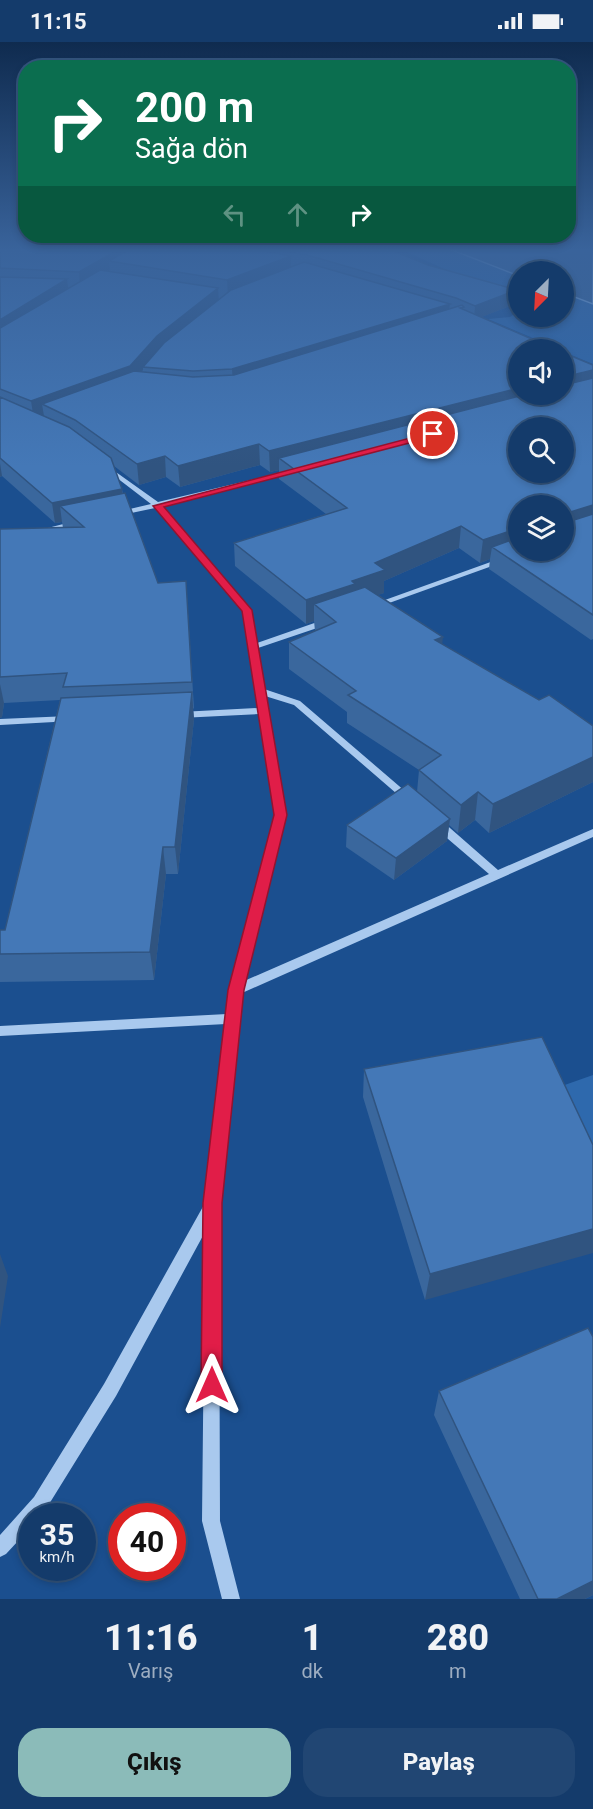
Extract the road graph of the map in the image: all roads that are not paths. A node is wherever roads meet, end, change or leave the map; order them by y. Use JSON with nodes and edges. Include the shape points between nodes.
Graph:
{"nodes":[{"id":1,"x":94,"y":457,"type":"edge"},
{"id":2,"x":296,"y":470,"type":"edge"},
{"id":3,"x":158,"y":506,"type":"junction"},
{"id":4,"x":114,"y":515,"type":"edge"},
{"id":5,"x":80,"y":522,"type":"edge"},
{"id":6,"x":35,"y":532,"type":"edge"},
{"id":7,"x":508,"y":559,"type":"edge"},
{"id":8,"x":365,"y":609,"type":"edge"},
{"id":9,"x":332,"y":620,"type":"edge"},
{"id":10,"x":253,"y":647,"type":"junction"},
{"id":11,"x":260,"y":691,"type":"junction"},
{"id":12,"x":263,"y":711,"type":"junction"},
{"id":13,"x":168,"y":715,"type":"edge"},
{"id":14,"x":84,"y":718,"type":"edge"},
{"id":15,"x":0,"y":722,"type":"edge"},
{"id":16,"x":415,"y":804,"type":"edge"},
{"id":17,"x":434,"y":820,"type":"edge"},
{"id":18,"x":593,"y":833,"type":"edge"},
{"id":19,"x":497,"y":875,"type":"junction"},
{"id":20,"x":236,"y":990,"type":"junction"},
{"id":21,"x":232,"y":1019,"type":"junction"},
{"id":22,"x":0,"y":1032,"type":"edge"},
{"id":23,"x":212,"y":1203,"type":"junction"},
{"id":24,"x":0,"y":1548,"type":"edge"},
{"id":25,"x":231,"y":1599,"type":"edge"}],
"edges":[{"from":1,"to":3,"type":"street"},
{"from":2,"to":3,"type":"street"},
{"from":3,"to":4,"type":"street"},
{"from":3,"to":10,"type":"street","via":[[247,610]]},
{"from":5,"to":6,"type":"street"},
{"from":7,"to":8,"type":"street"},
{"from":9,"to":10,"type":"street"},
{"from":10,"to":11,"type":"street"},
{"from":11,"to":12,"type":"street"},
{"from":11,"to":16,"type":"street","via":[[297,703]]},
{"from":12,"to":13,"type":"street"},
{"from":12,"to":20,"type":"street","via":[[280,815]]},
{"from":14,"to":15,"type":"street"},
{"from":17,"to":19,"type":"street"},
{"from":18,"to":19,"type":"street"},
{"from":19,"to":20,"type":"street"},
{"from":20,"to":21,"type":"street"},
{"from":21,"to":22,"type":"street"},
{"from":21,"to":23,"type":"street"},
{"from":23,"to":24,"type":"street","via":[[110,1390],[46,1493]]},
{"from":23,"to":25,"type":"street","via":[[211,1521]]}]}
